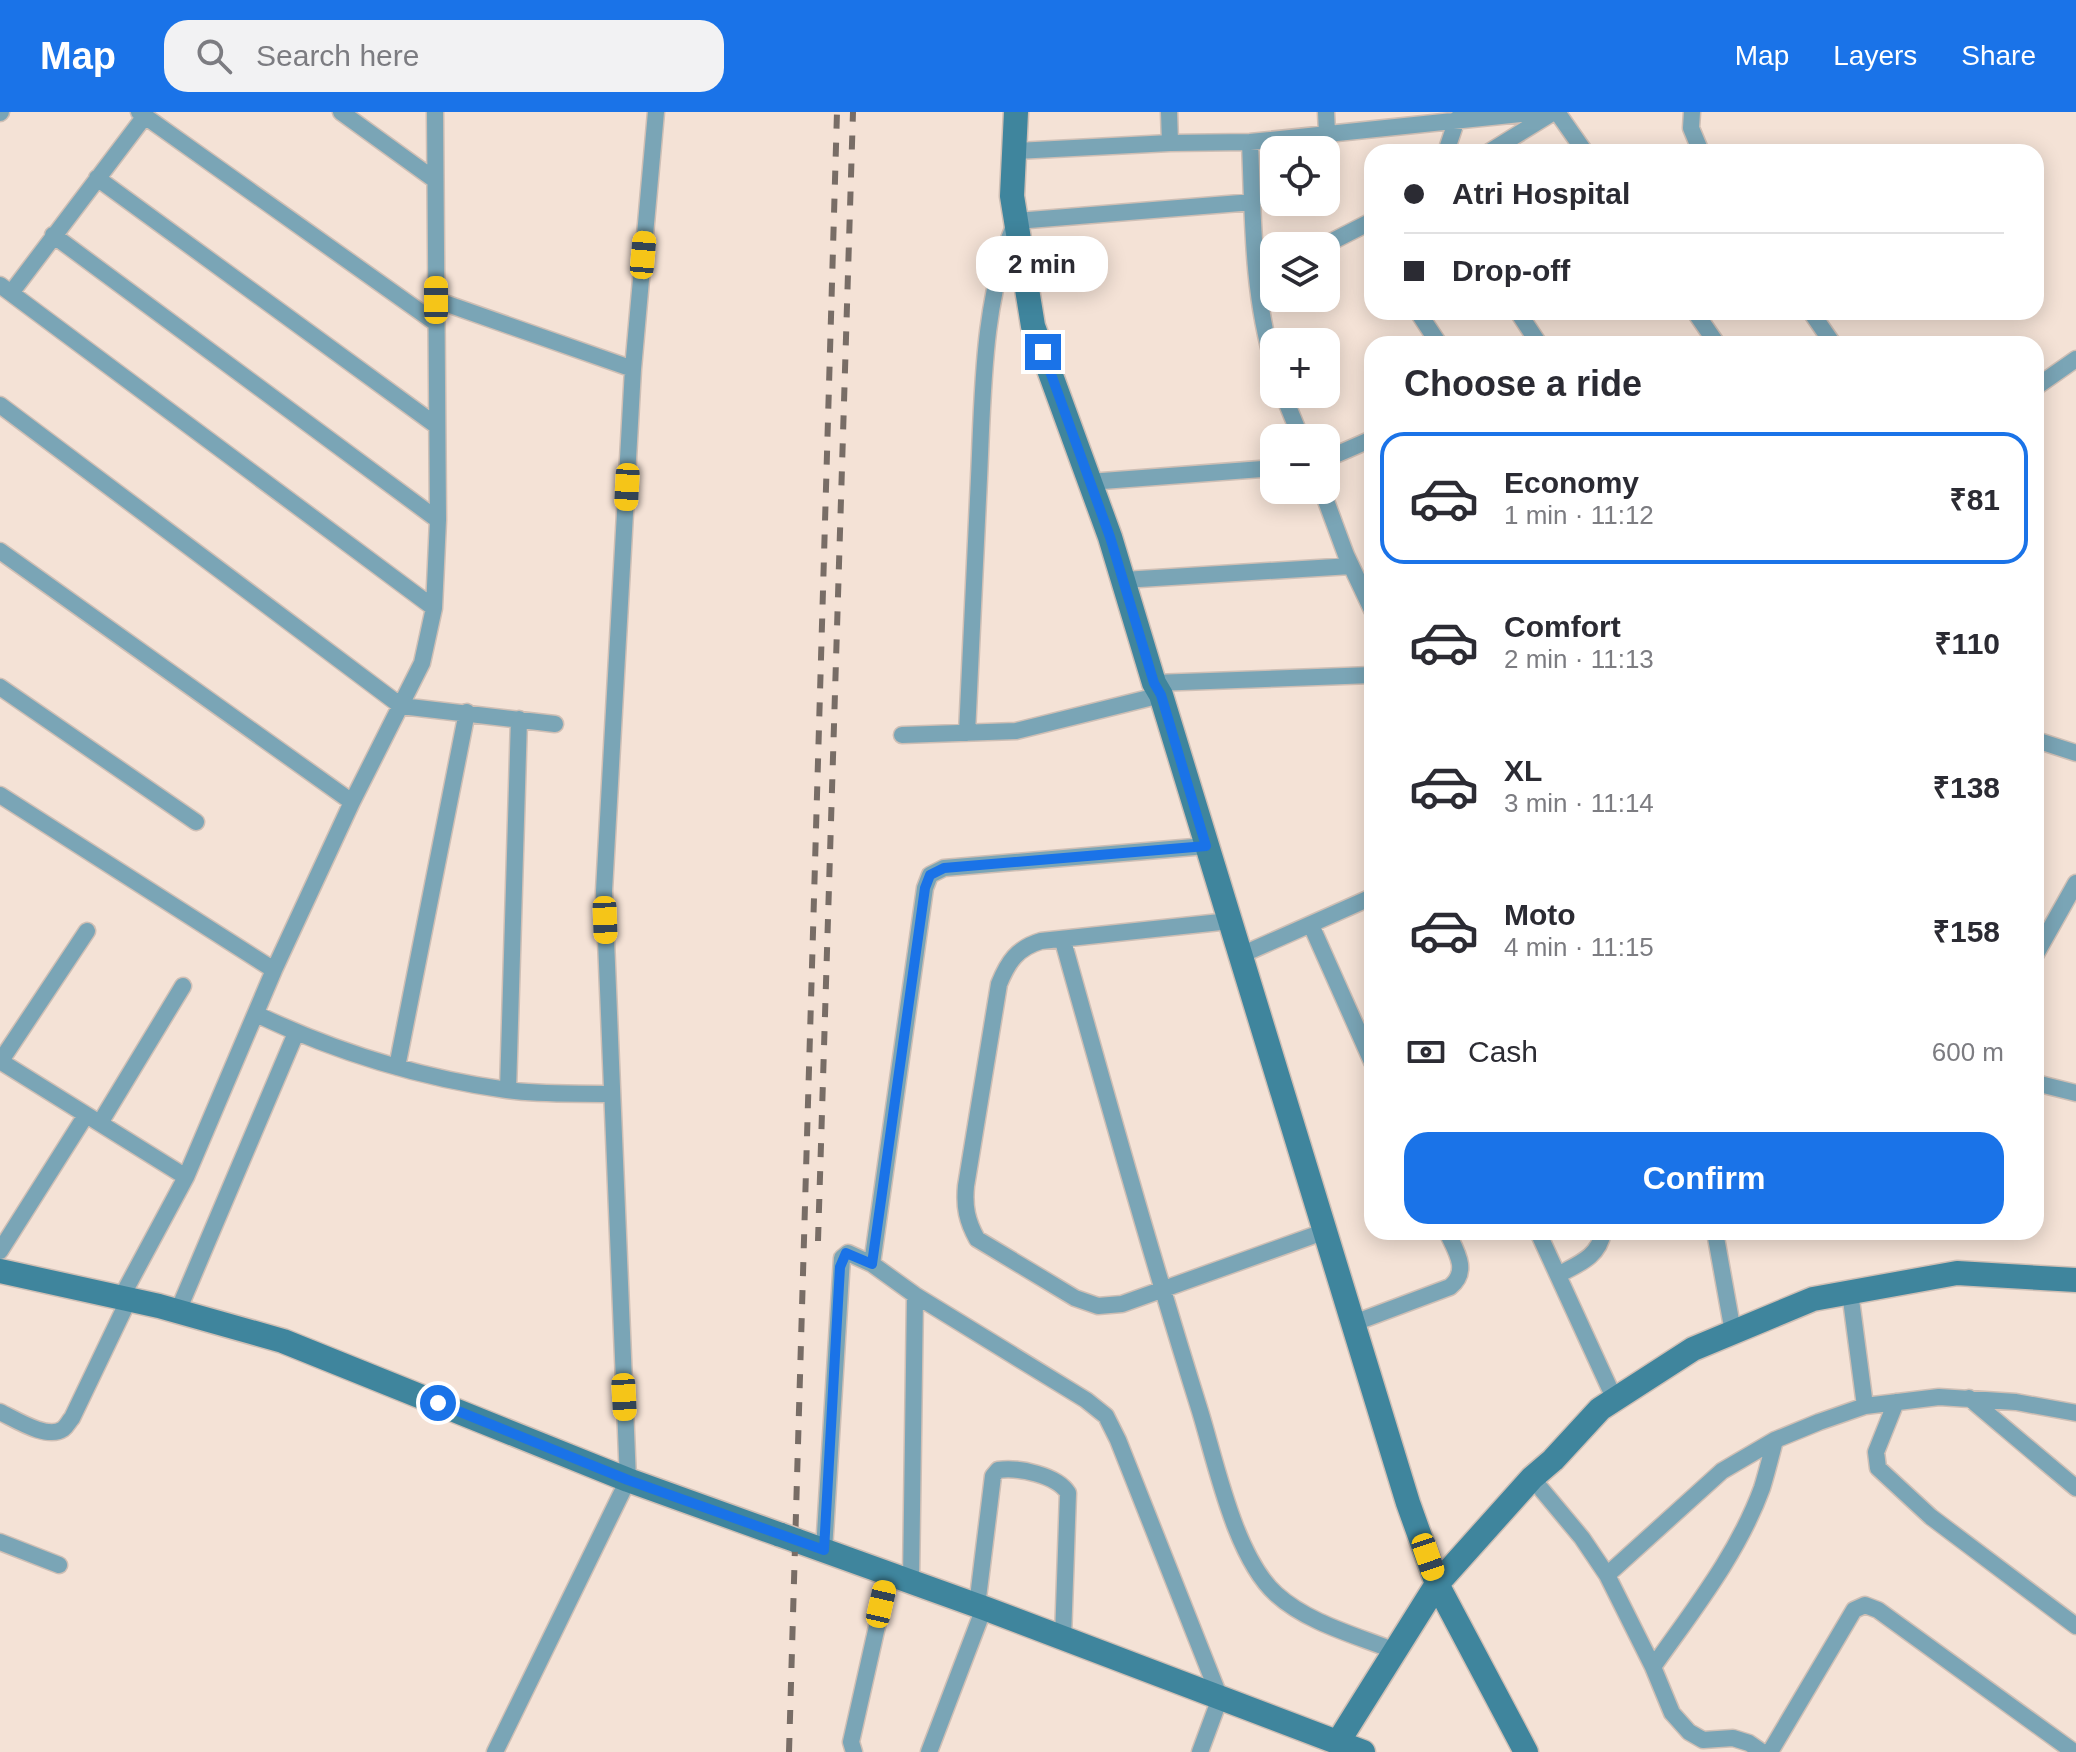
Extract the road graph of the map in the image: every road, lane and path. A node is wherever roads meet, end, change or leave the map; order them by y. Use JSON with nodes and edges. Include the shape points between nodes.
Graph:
{"nodes":[{"id":1,"x":341,"y":112,"type":"edge"},
{"id":2,"x":435,"y":112,"type":"edge"},
{"id":3,"x":656,"y":112,"type":"edge"},
{"id":4,"x":1016,"y":112,"type":"edge"},
{"id":5,"x":1169,"y":112,"type":"edge"},
{"id":6,"x":1326,"y":112,"type":"edge"},
{"id":7,"x":1539,"y":112,"type":"edge"},
{"id":8,"x":1556,"y":112,"type":"edge"},
{"id":9,"x":1692,"y":112,"type":"edge"},
{"id":10,"x":142,"y":114,"type":"edge"},
{"id":11,"x":1457,"y":119,"type":"junction"},
{"id":12,"x":1327,"y":133,"type":"junction"},
{"id":13,"x":1250,"y":142,"type":"junction"},
{"id":14,"x":1170,"y":143,"type":"junction"},
{"id":15,"x":1449,"y":144,"type":"edge"},
{"id":16,"x":1502,"y":144,"type":"edge"},
{"id":17,"x":1579,"y":144,"type":"edge"},
{"id":18,"x":1698,"y":144,"type":"edge"},
{"id":19,"x":1015,"y":151,"type":"junction"},
{"id":20,"x":97,"y":178,"type":"junction"},
{"id":21,"x":435,"y":180,"type":"junction"},
{"id":22,"x":1253,"y":202,"type":"junction"},
{"id":23,"x":1016,"y":221,"type":"junction"},
{"id":24,"x":1364,"y":225,"type":"edge"},
{"id":25,"x":53,"y":235,"type":"junction"},
{"id":26,"x":1340,"y":237,"type":"edge"},
{"id":27,"x":1258,"y":280,"type":"joint"},
{"id":28,"x":6,"y":289,"type":"edge"},
{"id":29,"x":436,"y":300,"type":"junction"},
{"id":30,"x":436,"y":323,"type":"junction"},
{"id":31,"x":1265,"y":328,"type":"edge"},
{"id":32,"x":2076,"y":359,"type":"edge"},
{"id":33,"x":633,"y":369,"type":"junction"},
{"id":34,"x":2044,"y":381,"type":"edge"},
{"id":35,"x":0,"y":405,"type":"edge"},
{"id":36,"x":437,"y":426,"type":"junction"},
{"id":37,"x":1364,"y":442,"type":"edge"},
{"id":38,"x":1340,"y":453,"type":"edge"},
{"id":39,"x":1260,"y":469,"type":"edge"},
{"id":40,"x":1089,"y":482,"type":"junction"},
{"id":41,"x":1327,"y":504,"type":"edge"},
{"id":42,"x":438,"y":520,"type":"junction"},
{"id":43,"x":0,"y":551,"type":"edge"},
{"id":44,"x":1351,"y":566,"type":"junction"},
{"id":45,"x":1123,"y":580,"type":"junction"},
{"id":46,"x":1364,"y":593,"type":"edge"},
{"id":47,"x":434,"y":608,"type":"junction"},
{"id":48,"x":1364,"y":676,"type":"edge"},
{"id":49,"x":0,"y":687,"type":"edge"},
{"id":50,"x":1158,"y":689,"type":"junction"},
{"id":51,"x":401,"y":706,"type":"junction"},
{"id":52,"x":467,"y":712,"type":"junction"},
{"id":53,"x":519,"y":719,"type":"junction"},
{"id":54,"x":555,"y":724,"type":"dead end"},
{"id":55,"x":967,"y":733,"type":"junction"},
{"id":56,"x":902,"y":735,"type":"dead end"},
{"id":57,"x":2044,"y":743,"type":"edge"},
{"id":58,"x":2076,"y":753,"type":"edge"},
{"id":59,"x":0,"y":795,"type":"edge"},
{"id":60,"x":352,"y":802,"type":"junction"},
{"id":61,"x":196,"y":822,"type":"dead end"},
{"id":62,"x":1206,"y":846,"type":"junction"},
{"id":63,"x":2076,"y":883,"type":"edge"},
{"id":64,"x":1364,"y":901,"type":"edge"},
{"id":65,"x":1230,"y":921,"type":"junction"},
{"id":66,"x":1311,"y":925,"type":"junction"},
{"id":67,"x":87,"y":931,"type":"dead end"},
{"id":68,"x":2044,"y":940,"type":"edge"},
{"id":69,"x":1063,"y":941,"type":"junction"},
{"id":70,"x":1241,"y":955,"type":"junction"},
{"id":71,"x":274,"y":970,"type":"junction"},
{"id":72,"x":183,"y":986,"type":"dead end"},
{"id":73,"x":256,"y":1014,"type":"junction"},
{"id":74,"x":296,"y":1033,"type":"junction"},
{"id":75,"x":1364,"y":1044,"type":"edge"},
{"id":76,"x":0,"y":1062,"type":"edge"},
{"id":77,"x":397,"y":1067,"type":"junction"},
{"id":78,"x":2044,"y":1085,"type":"edge"},
{"id":79,"x":508,"y":1090,"type":"junction"},
{"id":80,"x":2076,"y":1093,"type":"edge"},
{"id":81,"x":610,"y":1094,"type":"junction"},
{"id":82,"x":93,"y":1119,"type":"junction"},
{"id":83,"x":186,"y":1177,"type":"junction"},
{"id":84,"x":1326,"y":1231,"type":"junction"},
{"id":85,"x":1451,"y":1240,"type":"edge"},
{"id":86,"x":1542,"y":1240,"type":"edge"},
{"id":87,"x":1601,"y":1240,"type":"edge"},
{"id":88,"x":1716,"y":1240,"type":"edge"},
{"id":89,"x":0,"y":1251,"type":"edge"},
{"id":90,"x":872,"y":1264,"type":"junction"},
{"id":91,"x":0,"y":1271,"type":"edge"},
{"id":92,"x":1558,"y":1275,"type":"junction"},
{"id":93,"x":2076,"y":1280,"type":"edge"},
{"id":94,"x":1161,"y":1289,"type":"junction"},
{"id":95,"x":1850,"y":1292,"type":"junction"},
{"id":96,"x":915,"y":1295,"type":"junction"},
{"id":97,"x":125,"y":1299,"type":"junction"},
{"id":98,"x":178,"y":1311,"type":"junction"},
{"id":99,"x":1354,"y":1323,"type":"junction"},
{"id":100,"x":1733,"y":1332,"type":"junction"},
{"id":101,"x":1969,"y":1398,"type":"junction"},
{"id":102,"x":1615,"y":1400,"type":"junction"},
{"id":103,"x":1896,"y":1402,"type":"junction"},
{"id":104,"x":1865,"y":1406,"type":"junction"},
{"id":105,"x":0,"y":1412,"type":"edge"},
{"id":106,"x":2076,"y":1413,"type":"edge"},
{"id":107,"x":1775,"y":1440,"type":"junction"},
{"id":108,"x":1532,"y":1478,"type":"junction"},
{"id":109,"x":628,"y":1480,"type":"junction"},
{"id":110,"x":2076,"y":1488,"type":"edge"},
{"id":111,"x":0,"y":1542,"type":"edge"},
{"id":112,"x":823,"y":1550,"type":"junction"},
{"id":113,"x":59,"y":1565,"type":"dead end"},
{"id":114,"x":1607,"y":1575,"type":"junction"},
{"id":115,"x":900,"y":1577,"type":"junction"},
{"id":116,"x":1437,"y":1584,"type":"junction"},
{"id":117,"x":981,"y":1607,"type":"junction"},
{"id":118,"x":2076,"y":1626,"type":"edge"},
{"id":119,"x":1063,"y":1638,"type":"junction"},
{"id":120,"x":1395,"y":1651,"type":"junction"},
{"id":121,"x":1653,"y":1667,"type":"junction"},
{"id":122,"x":1220,"y":1698,"type":"junction"},
{"id":123,"x":1336,"y":1747,"type":"edge"},
{"id":124,"x":495,"y":1752,"type":"edge"},
{"id":125,"x":854,"y":1752,"type":"edge"},
{"id":126,"x":929,"y":1752,"type":"edge"},
{"id":127,"x":1200,"y":1752,"type":"edge"},
{"id":128,"x":1363,"y":1752,"type":"edge"},
{"id":129,"x":1526,"y":1752,"type":"edge"},
{"id":130,"x":1762,"y":1752,"type":"edge"},
{"id":131,"x":1770,"y":1752,"type":"edge"},
{"id":132,"x":2074,"y":1752,"type":"edge"}],
"edges":[{"from":1,"to":21,"type":"street"},
{"from":2,"to":21,"type":"street"},
{"from":3,"to":33,"type":"street"},
{"from":4,"to":19,"type":"street"},
{"from":5,"to":14,"type":"street"},
{"from":6,"to":12,"type":"street"},
{"from":7,"to":11,"type":"street"},
{"from":8,"to":16,"type":"street"},
{"from":8,"to":17,"type":"street"},
{"from":9,"to":18,"type":"street"},
{"from":10,"to":20,"type":"street"},
{"from":10,"to":30,"type":"street"},
{"from":11,"to":12,"type":"street"},
{"from":11,"to":15,"type":"street"},
{"from":12,"to":13,"type":"street"},
{"from":13,"to":14,"type":"street"},
{"from":13,"to":22,"type":"street"},
{"from":14,"to":19,"type":"street"},
{"from":19,"to":23,"type":"street"},
{"from":20,"to":25,"type":"street"},
{"from":20,"to":36,"type":"street"},
{"from":21,"to":29,"type":"street"},
{"from":22,"to":23,"type":"street"},
{"from":22,"to":27,"type":"street"},
{"from":23,"to":40,"type":"street","via":[[1033,326]]},
{"from":23,"to":55,"type":"street","via":[[997,281],[983,391]]},
{"from":24,"to":26,"type":"street"},
{"from":25,"to":28,"type":"street"},
{"from":25,"to":42,"type":"street"},
{"from":27,"to":31,"type":"street"},
{"from":28,"to":47,"type":"street"},
{"from":29,"to":30,"type":"street"},
{"from":29,"to":33,"type":"street"},
{"from":30,"to":36,"type":"street"},
{"from":32,"to":34,"type":"street"},
{"from":33,"to":81,"type":"street","via":[[604,891]]},
{"from":35,"to":51,"type":"street"},
{"from":36,"to":42,"type":"street"},
{"from":37,"to":38,"type":"street"},
{"from":39,"to":40,"type":"street"},
{"from":40,"to":45,"type":"street"},
{"from":41,"to":44,"type":"street"},
{"from":42,"to":47,"type":"street"},
{"from":43,"to":60,"type":"street"},
{"from":44,"to":45,"type":"street"},
{"from":44,"to":46,"type":"street"},
{"from":45,"to":50,"type":"street"},
{"from":47,"to":51,"type":"street","via":[[422,663]]},
{"from":48,"to":50,"type":"street"},
{"from":49,"to":61,"type":"street"},
{"from":50,"to":55,"type":"street","via":[[1016,731]]},
{"from":50,"to":62,"type":"street"},
{"from":51,"to":52,"type":"street"},
{"from":51,"to":60,"type":"street"},
{"from":52,"to":53,"type":"street"},
{"from":52,"to":77,"type":"street"},
{"from":53,"to":54,"type":"street"},
{"from":53,"to":79,"type":"street"},
{"from":55,"to":56,"type":"street"},
{"from":57,"to":58,"type":"street"},
{"from":59,"to":71,"type":"street"},
{"from":60,"to":71,"type":"street"},
{"from":62,"to":65,"type":"street"},
{"from":62,"to":90,"type":"street","via":[[944,868],[930,875]]},
{"from":63,"to":68,"type":"street"},
{"from":64,"to":66,"type":"street"},
{"from":65,"to":69,"type":"street"},
{"from":65,"to":70,"type":"street"},
{"from":66,"to":70,"type":"street"},
{"from":66,"to":75,"type":"street"},
{"from":67,"to":76,"type":"street"},
{"from":69,"to":94,"type":"street"},
{"from":69,"to":94,"type":"street","via":[[1026,946],[1009,962],[999,984],[966,1186],[968,1224],[977,1239],[1075,1298],[1098,1306],[1122,1304]]},
{"from":70,"to":84,"type":"street"},
{"from":71,"to":73,"type":"street"},
{"from":72,"to":82,"type":"street"},
{"from":73,"to":74,"type":"street"},
{"from":73,"to":83,"type":"street"},
{"from":74,"to":77,"type":"street"},
{"from":74,"to":98,"type":"street"},
{"from":76,"to":82,"type":"street"},
{"from":77,"to":79,"type":"street"},
{"from":78,"to":80,"type":"street"},
{"from":79,"to":81,"type":"street"},
{"from":81,"to":109,"type":"street"},
{"from":82,"to":83,"type":"street"},
{"from":82,"to":89,"type":"street"},
{"from":83,"to":97,"type":"street"},
{"from":84,"to":94,"type":"street"},
{"from":84,"to":99,"type":"street"},
{"from":85,"to":99,"type":"street","via":[[1461,1263],[1457,1282]]},
{"from":86,"to":92,"type":"street"},
{"from":87,"to":92,"type":"street","via":[[1595,1252]]},
{"from":88,"to":100,"type":"street"},
{"from":90,"to":96,"type":"street"},
{"from":90,"to":112,"type":"street","via":[[848,1253],[842,1258]]},
{"from":91,"to":97,"type":"street"},
{"from":92,"to":102,"type":"street"},
{"from":93,"to":95,"type":"street","via":[[1957,1273]]},
{"from":94,"to":120,"type":"street","via":[[1250,1559],[1275,1593],[1310,1617]]},
{"from":95,"to":100,"type":"street","via":[[1813,1299]]},
{"from":95,"to":104,"type":"street"},
{"from":96,"to":115,"type":"street"},
{"from":96,"to":122,"type":"street","via":[[1106,1416]]},
{"from":97,"to":98,"type":"street"},
{"from":97,"to":105,"type":"street","via":[[63,1429],[38,1429]]},
{"from":98,"to":109,"type":"street","via":[[283,1341]]},
{"from":99,"to":116,"type":"street"},
{"from":100,"to":102,"type":"street","via":[[1693,1349]]},
{"from":101,"to":103,"type":"street"},
{"from":101,"to":106,"type":"street"},
{"from":101,"to":110,"type":"street"},
{"from":102,"to":108,"type":"street"},
{"from":103,"to":104,"type":"street"},
{"from":103,"to":118,"type":"street","via":[[1876,1452],[1878,1468],[1931,1517]]},
{"from":104,"to":107,"type":"street"},
{"from":107,"to":114,"type":"street","via":[[1722,1471]]},
{"from":107,"to":121,"type":"street","via":[[1738,1540]]},
{"from":108,"to":114,"type":"street"},
{"from":108,"to":116,"type":"street"},
{"from":109,"to":112,"type":"street","bridge":true},
{"from":109,"to":124,"type":"street"},
{"from":111,"to":113,"type":"street"},
{"from":112,"to":115,"type":"street"},
{"from":114,"to":121,"type":"street"},
{"from":115,"to":117,"type":"street"},
{"from":115,"to":125,"type":"street","via":[[851,1742]]},
{"from":116,"to":120,"type":"street"},
{"from":116,"to":129,"type":"street"},
{"from":117,"to":119,"type":"street"},
{"from":117,"to":119,"type":"street","via":[[993,1476],[1007,1468],[1053,1479],[1068,1493]]},
{"from":117,"to":126,"type":"street"},
{"from":119,"to":122,"type":"street"},
{"from":120,"to":123,"type":"street"},
{"from":121,"to":130,"type":"street","via":[[1672,1713],[1689,1732],[1703,1740],[1733,1738]]},
{"from":122,"to":123,"type":"street"},
{"from":122,"to":127,"type":"street"},
{"from":123,"to":128,"type":"street"},
{"from":131,"to":132,"type":"street","via":[[1854,1610],[1865,1605]]}]}
